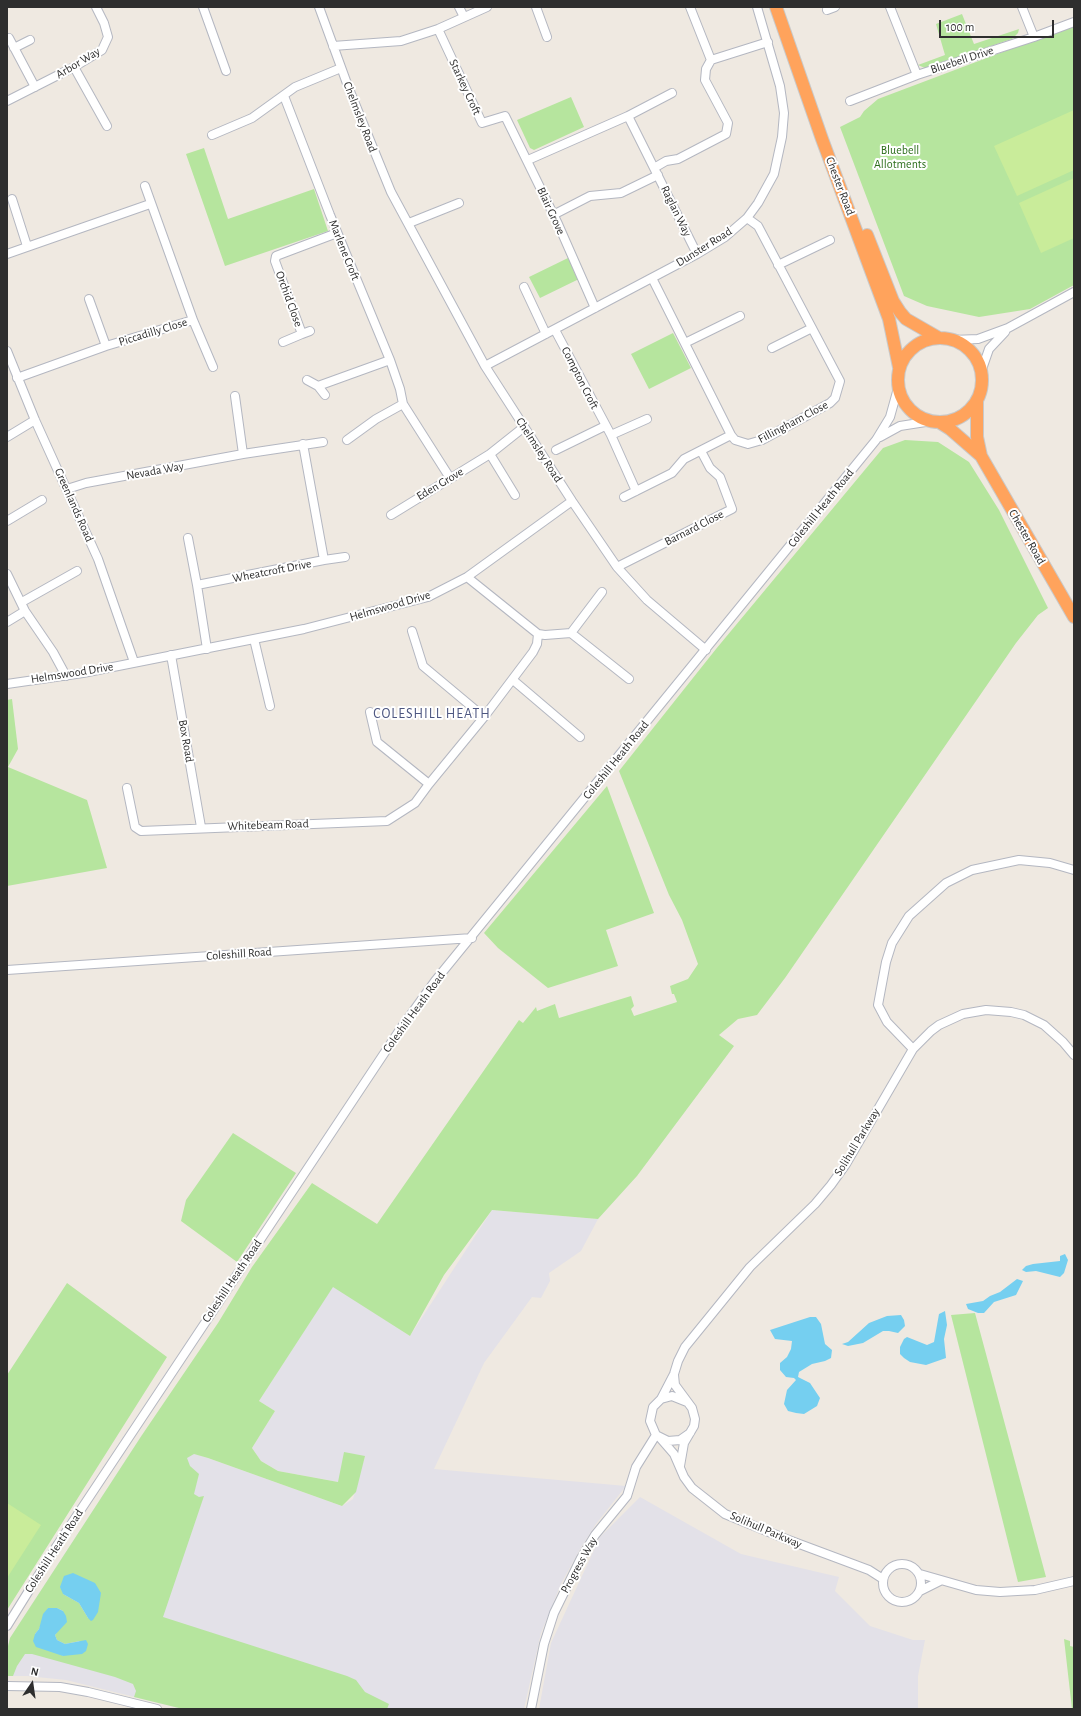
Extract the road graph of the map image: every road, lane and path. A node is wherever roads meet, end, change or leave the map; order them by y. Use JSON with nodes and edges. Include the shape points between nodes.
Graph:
{"nodes":[{"id":1,"x":96,"y":7,"type":"edge"},
{"id":2,"x":203,"y":7,"type":"edge"},
{"id":3,"x":319,"y":7,"type":"edge"},
{"id":4,"x":459,"y":7,"type":"edge"},
{"id":5,"x":487,"y":7,"type":"edge"},
{"id":6,"x":536,"y":7,"type":"edge"},
{"id":7,"x":690,"y":7,"type":"edge"},
{"id":8,"x":757,"y":7,"type":"edge"},
{"id":9,"x":776,"y":7,"type":"edge"},
{"id":10,"x":785,"y":7,"type":"edge"},
{"id":11,"x":890,"y":7,"type":"edge"},
{"id":12,"x":1022,"y":7,"type":"edge"},
{"id":13,"x":464,"y":17,"type":"junction"},
{"id":14,"x":1074,"y":22,"type":"edge"},
{"id":15,"x":438,"y":29,"type":"junction"},
{"id":16,"x":547,"y":37,"type":"dead end"},
{"id":17,"x":1034,"y":37,"type":"junction"},
{"id":18,"x":9,"y":38,"type":"dead end"},
{"id":19,"x":30,"y":40,"type":"dead end"},
{"id":20,"x":768,"y":42,"type":"junction"},
{"id":21,"x":333,"y":46,"type":"junction"},
{"id":22,"x":14,"y":48,"type":"junction"},
{"id":23,"x":711,"y":60,"type":"junction"},
{"id":24,"x":74,"y":67,"type":"junction"},
{"id":25,"x":341,"y":68,"type":"junction"},
{"id":26,"x":226,"y":71,"type":"dead end"},
{"id":27,"x":917,"y":75,"type":"junction"},
{"id":28,"x":35,"y":87,"type":"junction"},
{"id":29,"x":672,"y":93,"type":"dead end"},
{"id":30,"x":284,"y":96,"type":"junction"},
{"id":31,"x":7,"y":101,"type":"edge"},
{"id":32,"x":850,"y":101,"type":"dead end"},
{"id":33,"x":504,"y":116,"type":"joint"},
{"id":34,"x":628,"y":116,"type":"junction"},
{"id":35,"x":107,"y":126,"type":"dead end"},
{"id":36,"x":212,"y":135,"type":"dead end"},
{"id":37,"x":528,"y":160,"type":"junction"},
{"id":38,"x":656,"y":171,"type":"junction"},
{"id":39,"x":145,"y":186,"type":"dead end"},
{"id":40,"x":12,"y":199,"type":"dead end"},
{"id":41,"x":459,"y":203,"type":"dead end"},
{"id":42,"x":150,"y":204,"type":"junction"},
{"id":43,"x":554,"y":215,"type":"junction"},
{"id":44,"x":747,"y":218,"type":"junction"},
{"id":45,"x":409,"y":223,"type":"junction"},
{"id":46,"x":337,"y":233,"type":"junction"},
{"id":47,"x":830,"y":240,"type":"dead end"},
{"id":48,"x":28,"y":246,"type":"junction"},
{"id":49,"x":7,"y":254,"type":"edge"},
{"id":50,"x":697,"y":254,"type":"junction"},
{"id":51,"x":778,"y":265,"type":"junction"},
{"id":52,"x":652,"y":278,"type":"junction"},
{"id":53,"x":524,"y":287,"type":"dead end"},
{"id":54,"x":1074,"y":292,"type":"edge"},
{"id":55,"x":88,"y":299,"type":"dead end"},
{"id":56,"x":595,"y":308,"type":"junction"},
{"id":57,"x":740,"y":316,"type":"dead end"},
{"id":58,"x":193,"y":320,"type":"junction"},
{"id":59,"x":812,"y":328,"type":"junction"},
{"id":60,"x":1008,"y":328,"type":"junction"},
{"id":61,"x":555,"y":330,"type":"junction"},
{"id":62,"x":546,"y":334,"type":"junction"},
{"id":63,"x":939,"y":338,"type":"junction"},
{"id":64,"x":952,"y":340,"type":"junction"},
{"id":65,"x":283,"y":342,"type":"dead end"},
{"id":66,"x":685,"y":343,"type":"junction"},
{"id":67,"x":106,"y":346,"type":"junction"},
{"id":68,"x":772,"y":348,"type":"dead end"},
{"id":69,"x":7,"y":351,"type":"edge"},
{"id":70,"x":390,"y":360,"type":"junction"},
{"id":71,"x":485,"y":366,"type":"junction"},
{"id":72,"x":213,"y":367,"type":"dead end"},
{"id":73,"x":899,"y":367,"type":"junction"},
{"id":74,"x":981,"y":372,"type":"junction"},
{"id":75,"x":17,"y":378,"type":"junction"},
{"id":76,"x":307,"y":380,"type":"dead end"},
{"id":77,"x":318,"y":386,"type":"junction"},
{"id":78,"x":898,"y":388,"type":"junction"},
{"id":79,"x":325,"y":395,"type":"dead end"},
{"id":80,"x":235,"y":396,"type":"dead end"},
{"id":81,"x":977,"y":400,"type":"junction"},
{"id":82,"x":403,"y":404,"type":"junction"},
{"id":83,"x":647,"y":419,"type":"dead end"},
{"id":84,"x":35,"y":420,"type":"junction"},
{"id":85,"x":935,"y":422,"type":"junction"},
{"id":86,"x":605,"y":426,"type":"junction"},
{"id":87,"x":524,"y":427,"type":"junction"},
{"id":88,"x":611,"y":435,"type":"junction"},
{"id":89,"x":731,"y":435,"type":"junction"},
{"id":90,"x":7,"y":437,"type":"edge"},
{"id":91,"x":347,"y":440,"type":"dead end"},
{"id":92,"x":876,"y":440,"type":"junction"},
{"id":93,"x":323,"y":442,"type":"dead end"},
{"id":94,"x":303,"y":444,"type":"junction"},
{"id":95,"x":556,"y":450,"type":"dead end"},
{"id":96,"x":701,"y":451,"type":"junction"},
{"id":97,"x":243,"y":454,"type":"junction"},
{"id":98,"x":490,"y":454,"type":"junction"},
{"id":99,"x":981,"y":456,"type":"junction"},
{"id":100,"x":450,"y":478,"type":"junction"},
{"id":101,"x":67,"y":489,"type":"junction"},
{"id":102,"x":636,"y":491,"type":"junction"},
{"id":103,"x":515,"y":495,"type":"dead end"},
{"id":104,"x":624,"y":497,"type":"dead end"},
{"id":105,"x":42,"y":500,"type":"dead end"},
{"id":106,"x":572,"y":501,"type":"junction"},
{"id":107,"x":391,"y":515,"type":"dead end"},
{"id":108,"x":7,"y":521,"type":"edge"},
{"id":109,"x":188,"y":538,"type":"dead end"},
{"id":110,"x":344,"y":557,"type":"dead end"},
{"id":111,"x":324,"y":560,"type":"junction"},
{"id":112,"x":618,"y":567,"type":"junction"},
{"id":113,"x":77,"y":571,"type":"dead end"},
{"id":114,"x":7,"y":574,"type":"edge"},
{"id":115,"x":467,"y":577,"type":"junction"},
{"id":116,"x":197,"y":585,"type":"junction"},
{"id":117,"x":602,"y":592,"type":"dead end"},
{"id":118,"x":22,"y":602,"type":"junction"},
{"id":119,"x":25,"y":611,"type":"junction"},
{"id":120,"x":1074,"y":617,"type":"edge"},
{"id":121,"x":7,"y":622,"type":"edge"},
{"id":122,"x":412,"y":631,"type":"dead end"},
{"id":123,"x":571,"y":633,"type":"junction"},
{"id":124,"x":538,"y":634,"type":"junction"},
{"id":125,"x":254,"y":639,"type":"junction"},
{"id":126,"x":207,"y":648,"type":"junction"},
{"id":127,"x":706,"y":650,"type":"junction"},
{"id":128,"x":171,"y":655,"type":"junction"},
{"id":129,"x":134,"y":662,"type":"junction"},
{"id":130,"x":66,"y":676,"type":"junction"},
{"id":131,"x":629,"y":679,"type":"dead end"},
{"id":132,"x":513,"y":680,"type":"junction"},
{"id":133,"x":7,"y":684,"type":"edge"},
{"id":134,"x":270,"y":706,"type":"dead end"},
{"id":135,"x":370,"y":712,"type":"dead end"},
{"id":136,"x":484,"y":717,"type":"junction"},
{"id":137,"x":580,"y":737,"type":"dead end"},
{"id":138,"x":429,"y":784,"type":"junction"},
{"id":139,"x":127,"y":788,"type":"dead end"},
{"id":140,"x":201,"y":828,"type":"junction"},
{"id":141,"x":1074,"y":870,"type":"edge"},
{"id":142,"x":472,"y":938,"type":"junction"},
{"id":143,"x":7,"y":970,"type":"edge"},
{"id":144,"x":913,"y":1049,"type":"junction"},
{"id":145,"x":1074,"y":1055,"type":"edge"},
{"id":146,"x":674,"y":1374,"type":"junction"},
{"id":147,"x":661,"y":1399,"type":"junction"},
{"id":148,"x":687,"y":1402,"type":"junction"},
{"id":149,"x":690,"y":1433,"type":"junction"},
{"id":150,"x":659,"y":1437,"type":"junction"},
{"id":151,"x":680,"y":1467,"type":"junction"},
{"id":152,"x":869,"y":1570,"type":"junction"},
{"id":153,"x":887,"y":1570,"type":"junction"},
{"id":154,"x":920,"y":1574,"type":"junction"},
{"id":155,"x":883,"y":1579,"type":"junction"},
{"id":156,"x":940,"y":1581,"type":"junction"},
{"id":157,"x":1074,"y":1581,"type":"edge"},
{"id":158,"x":920,"y":1591,"type":"junction"},
{"id":159,"x":7,"y":1626,"type":"edge"},
{"id":160,"x":7,"y":1686,"type":"edge"},
{"id":161,"x":157,"y":1709,"type":"edge"},
{"id":162,"x":531,"y":1709,"type":"edge"}],
"edges":[{"from":1,"to":24,"type":"street","name":"Arbor Way","via":[[108,37],[106,45]]},
{"from":2,"to":26,"type":"street"},
{"from":3,"to":21,"type":"street","name":"Chelmsley Road"},
{"from":4,"to":13,"type":"street"},
{"from":5,"to":13,"type":"street"},
{"from":6,"to":16,"type":"street"},
{"from":7,"to":23,"type":"street"},
{"from":8,"to":20,"type":"street","name":"Dunster Road"},
{"from":9,"to":73,"type":"highway","name":"Chester Road","via":[[889,319]]},
{"from":10,"to":63,"type":"highway","name":"Chester Road","via":[[823,122],[893,301],[906,319]]},
{"from":11,"to":27,"type":"street"},
{"from":12,"to":17,"type":"street"},
{"from":13,"to":15,"type":"street"},
{"from":14,"to":17,"type":"street","name":"Bluebell Drive"},
{"from":15,"to":21,"type":"street","via":[[401,41]]},
{"from":15,"to":33,"type":"street","name":"Starkey Croft","via":[[482,123]]},
{"from":17,"to":27,"type":"street","name":"Bluebell Drive"},
{"from":18,"to":22,"type":"street"},
{"from":19,"to":22,"type":"street"},
{"from":20,"to":23,"type":"street"},
{"from":20,"to":44,"type":"street","name":"Dunster Road","via":[[780,86],[784,113],[782,137],[774,174],[763,196]]},
{"from":21,"to":25,"type":"street","name":"Chelmsley Road"},
{"from":22,"to":28,"type":"street"},
{"from":23,"to":38,"type":"street","via":[[706,69],[705,80],[728,123],[726,134],[678,159],[666,161]]},
{"from":24,"to":28,"type":"street","name":"Arbor Way"},
{"from":24,"to":35,"type":"street"},
{"from":25,"to":30,"type":"street","via":[[295,87]]},
{"from":25,"to":45,"type":"street","name":"Chelmsley Road","via":[[377,162]]},
{"from":27,"to":32,"type":"street","name":"Bluebell Drive"},
{"from":28,"to":31,"type":"street","name":"Arbor Way"},
{"from":29,"to":34,"type":"street"},
{"from":30,"to":36,"type":"street","via":[[252,118]]},
{"from":30,"to":46,"type":"street","name":"Marlene Croft"},
{"from":33,"to":37,"type":"street","name":"Blair Grove"},
{"from":34,"to":37,"type":"street"},
{"from":34,"to":38,"type":"street","name":"Raglan Way"},
{"from":37,"to":43,"type":"street","name":"Blair Grove"},
{"from":38,"to":43,"type":"street","via":[[621,193],[590,196]]},
{"from":38,"to":50,"type":"street","name":"Raglan Way"},
{"from":39,"to":42,"type":"street","name":"Piccadilly Close"},
{"from":40,"to":48,"type":"street"},
{"from":41,"to":45,"type":"street"},
{"from":42,"to":48,"type":"street"},
{"from":42,"to":58,"type":"street","name":"Piccadilly Close"},
{"from":43,"to":56,"type":"street","name":"Blair Grove"},
{"from":44,"to":50,"type":"street","name":"Dunster Road","via":[[725,237]]},
{"from":44,"to":51,"type":"street","name":"Fillingham Close","via":[[758,226]]},
{"from":45,"to":71,"type":"street","name":"Chelmsley Road"},
{"from":46,"to":65,"type":"street","name":"Orchid Close","via":[[276,256],[275,261],[306,333]]},
{"from":46,"to":70,"type":"street","name":"Marlene Croft"},
{"from":47,"to":51,"type":"street"},
{"from":48,"to":49,"type":"street"},
{"from":50,"to":52,"type":"street","name":"Dunster Road"},
{"from":51,"to":59,"type":"street","name":"Fillingham Close"},
{"from":52,"to":56,"type":"street","name":"Dunster Road"},
{"from":52,"to":66,"type":"street"},
{"from":53,"to":62,"type":"street"},
{"from":54,"to":60,"type":"street"},
{"from":55,"to":67,"type":"street"},
{"from":56,"to":61,"type":"street","name":"Dunster Road"},
{"from":57,"to":66,"type":"street"},
{"from":58,"to":67,"type":"street","name":"Piccadilly Close"},
{"from":58,"to":72,"type":"street"},
{"from":59,"to":68,"type":"street"},
{"from":59,"to":89,"type":"street","name":"Fillingham Close","via":[[840,381],[835,398],[762,440],[748,444],[740,443]]},
{"from":60,"to":64,"type":"street","via":[[978,338]]},
{"from":60,"to":74,"type":"street","via":[[989,349]]},
{"from":61,"to":62,"type":"street","name":"Dunster Road"},
{"from":61,"to":86,"type":"street","name":"Compton Croft"},
{"from":62,"to":71,"type":"street","name":"Dunster Road"},
{"from":63,"to":64,"type":"highway"},
{"from":63,"to":73,"type":"highway","via":[[928,339],[915,346],[904,357]]},
{"from":64,"to":74,"type":"highway","via":[[971,352]]},
{"from":66,"to":89,"type":"street"},
{"from":67,"to":75,"type":"street","name":"Piccadilly Close"},
{"from":69,"to":75,"type":"street","name":"Greenlands Road"},
{"from":70,"to":77,"type":"street"},
{"from":70,"to":82,"type":"street","name":"Marlene Croft"},
{"from":71,"to":87,"type":"street","name":"Chelmsley Road"},
{"from":73,"to":78,"type":"highway"},
{"from":74,"to":81,"type":"highway"},
{"from":75,"to":84,"type":"street","name":"Greenlands Road"},
{"from":76,"to":77,"type":"street"},
{"from":77,"to":79,"type":"street"},
{"from":78,"to":85,"type":"highway","via":[[902,400],[910,410]]},
{"from":78,"to":92,"type":"street","name":"Coleshill Heath Road","via":[[890,417]]},
{"from":80,"to":97,"type":"street"},
{"from":81,"to":85,"type":"highway","via":[[961,416],[950,421]]},
{"from":81,"to":99,"type":"highway","name":"Chester Road","via":[[976,437]]},
{"from":82,"to":91,"type":"street"},
{"from":82,"to":100,"type":"street","name":"Marlene Croft"},
{"from":83,"to":88,"type":"street"},
{"from":84,"to":90,"type":"street"},
{"from":84,"to":101,"type":"street","name":"Greenlands Road"},
{"from":85,"to":92,"type":"street","name":"Coleshill Heath Road","via":[[900,426]]},
{"from":85,"to":99,"type":"highway","name":"Chester Road"},
{"from":86,"to":88,"type":"street","name":"Compton Croft"},
{"from":86,"to":95,"type":"street"},
{"from":87,"to":98,"type":"street","name":"Eden Grove"},
{"from":87,"to":106,"type":"street","name":"Chelmsley Road"},
{"from":88,"to":102,"type":"street","name":"Compton Croft"},
{"from":89,"to":96,"type":"street"},
{"from":92,"to":127,"type":"street","name":"Coleshill Heath Road"},
{"from":93,"to":94,"type":"street","name":"Nevada Way"},
{"from":94,"to":97,"type":"street","name":"Nevada Way"},
{"from":94,"to":111,"type":"street","name":"Wheatcroft Drive"},
{"from":96,"to":102,"type":"street","via":[[684,459],[672,472]]},
{"from":96,"to":112,"type":"street","name":"Barnard Close","via":[[710,468],[720,477],[732,509]]},
{"from":97,"to":101,"type":"street","name":"Nevada Way","via":[[86,483]]},
{"from":98,"to":100,"type":"street","name":"Eden Grove"},
{"from":98,"to":103,"type":"street"},
{"from":99,"to":120,"type":"highway","name":"Chester Road"},
{"from":100,"to":107,"type":"street","name":"Eden Grove"},
{"from":101,"to":129,"type":"street","name":"Greenlands Road","via":[[98,559]]},
{"from":102,"to":104,"type":"street"},
{"from":105,"to":108,"type":"street"},
{"from":106,"to":112,"type":"street","name":"Chelmsley Road"},
{"from":106,"to":115,"type":"street","name":"Helmswood Drive"},
{"from":109,"to":116,"type":"street"},
{"from":110,"to":111,"type":"street"},
{"from":111,"to":116,"type":"street","name":"Wheatcroft Drive"},
{"from":112,"to":127,"type":"street","name":"Chelmsley Road","via":[[647,600]]},
{"from":113,"to":118,"type":"street"},
{"from":114,"to":118,"type":"street"},
{"from":115,"to":124,"type":"street"},
{"from":115,"to":125,"type":"street","name":"Helmswood Drive","via":[[420,600]]},
{"from":116,"to":126,"type":"street"},
{"from":117,"to":123,"type":"street"},
{"from":118,"to":119,"type":"street"},
{"from":119,"to":121,"type":"street"},
{"from":119,"to":130,"type":"street"},
{"from":122,"to":136,"type":"street","via":[[422,666]]},
{"from":123,"to":124,"type":"street"},
{"from":123,"to":131,"type":"street"},
{"from":124,"to":132,"type":"street","name":"Whitebeam Road","via":[[537,644]]},
{"from":125,"to":126,"type":"street","name":"Helmswood Drive"},
{"from":125,"to":134,"type":"street"},
{"from":126,"to":128,"type":"street","name":"Helmswood Drive"},
{"from":127,"to":142,"type":"street","name":"Coleshill Heath Road"},
{"from":128,"to":129,"type":"street","name":"Helmswood Drive"},
{"from":128,"to":140,"type":"street","name":"Box Road"},
{"from":129,"to":130,"type":"street","name":"Helmswood Drive"},
{"from":130,"to":133,"type":"street","name":"Helmswood Drive"},
{"from":132,"to":136,"type":"street","name":"Whitebeam Road"},
{"from":132,"to":137,"type":"street"},
{"from":135,"to":138,"type":"street","via":[[377,742]]},
{"from":136,"to":138,"type":"street","name":"Whitebeam Road"},
{"from":138,"to":140,"type":"street","name":"Whitebeam Road","via":[[415,803],[386,821]]},
{"from":139,"to":140,"type":"street","name":"Whitebeam Road","via":[[135,827],[139,830]]},
{"from":141,"to":144,"type":"street","via":[[1050,863],[1019,860],[972,870],[946,883],[909,916],[892,943],[878,1005],[887,1022]]},
{"from":142,"to":143,"type":"street","name":"Coleshill Road"},
{"from":142,"to":159,"type":"street","name":"Coleshill Heath Road","via":[[435,981],[350,1102],[60,1541]]},
{"from":144,"to":145,"type":"street","name":"Solihull Parkway","via":[[931,1031],[950,1019],[974,1011],[998,1010],[1024,1015],[1044,1025]]},
{"from":144,"to":146,"type":"street","name":"Solihull Parkway","via":[[846,1164],[815,1204],[749,1268],[703,1323],[684,1347]]},
{"from":146,"to":147,"type":"street","name":"Solihull Parkway"},
{"from":146,"to":148,"type":"street","via":[[675,1385]]},
{"from":147,"to":148,"type":"street","via":[[672,1396]]},
{"from":147,"to":150,"type":"street","via":[[650,1414],[652,1428]]},
{"from":148,"to":149,"type":"street","via":[[695,1419]]},
{"from":149,"to":150,"type":"street","via":[[674,1441]]},
{"from":149,"to":151,"type":"street","via":[[684,1443]]},
{"from":150,"to":151,"type":"street","name":"Solihull Parkway","via":[[674,1454]]},
{"from":150,"to":162,"type":"street","name":"Progress Way","via":[[636,1467],[628,1496],[595,1535],[581,1558],[554,1613],[544,1644]]},
{"from":151,"to":152,"type":"street","name":"Solihull Parkway","via":[[692,1488],[725,1514]]},
{"from":152,"to":153,"type":"street","name":"Solihull Parkway"},
{"from":152,"to":155,"type":"street","name":"Solihull Parkway"},
{"from":153,"to":154,"type":"street","via":[[894,1565],[905,1564]]},
{"from":153,"to":155,"type":"street"},
{"from":154,"to":156,"type":"street"},
{"from":154,"to":158,"type":"street"},
{"from":155,"to":158,"type":"street","via":[[884,1590],[898,1602],[911,1600]]},
{"from":156,"to":157,"type":"street","via":[[976,1590],[1000,1592],[1035,1590]]},
{"from":156,"to":158,"type":"street"},
{"from":160,"to":161,"type":"street","via":[[60,1687]]}]}
